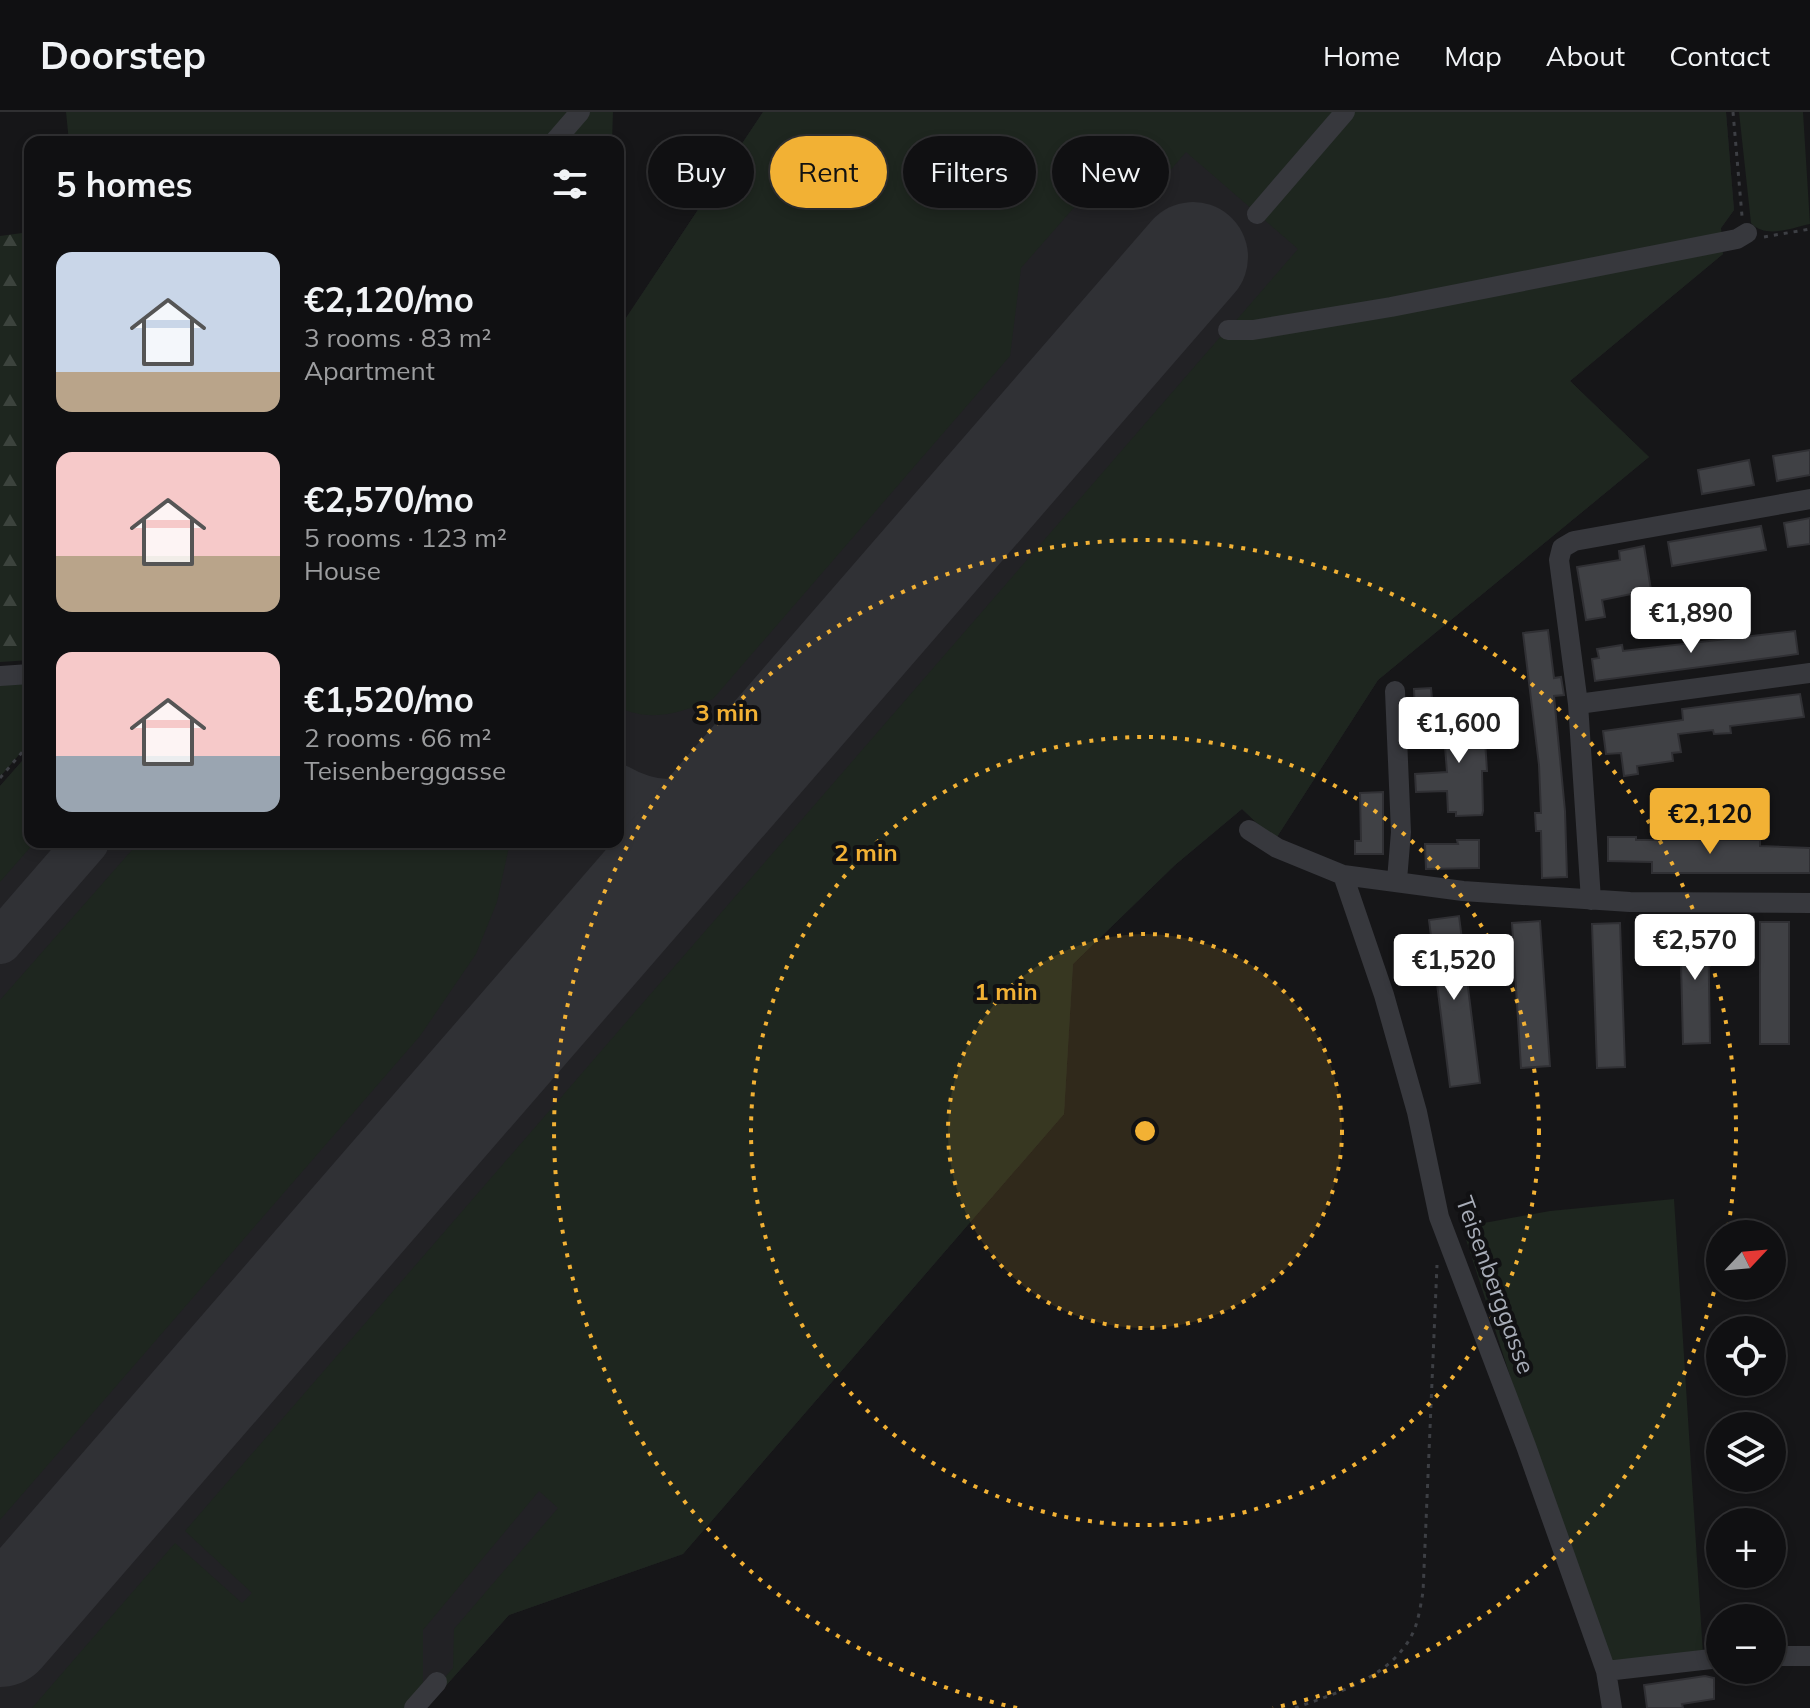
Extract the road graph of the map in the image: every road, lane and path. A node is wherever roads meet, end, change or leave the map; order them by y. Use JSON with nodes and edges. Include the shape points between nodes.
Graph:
{"nodes":[{"id":1,"x":580,"y":112,"type":"edge"},
{"id":2,"x":1345,"y":112,"type":"edge"},
{"id":3,"x":1733,"y":112,"type":"edge"},
{"id":4,"x":559,"y":136,"type":"edge"},
{"id":5,"x":1257,"y":214,"type":"dead end"},
{"id":6,"x":1810,"y":229,"type":"edge"},
{"id":7,"x":1747,"y":233,"type":"junction"},
{"id":8,"x":1228,"y":330,"type":"dead end"},
{"id":9,"x":1810,"y":499,"type":"edge"},
{"id":10,"x":1810,"y":673,"type":"edge"},
{"id":11,"x":24,"y":674,"type":"edge"},
{"id":12,"x":0,"y":676,"type":"edge"},
{"id":13,"x":1395,"y":691,"type":"dead end"},
{"id":14,"x":1578,"y":704,"type":"junction"},
{"id":15,"x":24,"y":750,"type":"edge"},
{"id":16,"x":0,"y":778,"type":"edge"},
{"id":17,"x":1249,"y":830,"type":"dead end"},
{"id":18,"x":1343,"y":875,"type":"junction"},
{"id":19,"x":1397,"y":880,"type":"junction"},
{"id":20,"x":1591,"y":900,"type":"junction"},
{"id":21,"x":1810,"y":903,"type":"edge"},
{"id":22,"x":1437,"y":1264,"type":"dead end"},
{"id":23,"x":1786,"y":1656,"type":"edge"},
{"id":24,"x":1810,"y":1656,"type":"edge"},
{"id":25,"x":1706,"y":1660,"type":"edge"},
{"id":26,"x":1606,"y":1671,"type":"junction"},
{"id":27,"x":437,"y":1682,"type":"dead end"},
{"id":28,"x":414,"y":1708,"type":"edge"},
{"id":29,"x":1295,"y":1708,"type":"edge"},
{"id":30,"x":1612,"y":1708,"type":"edge"}],
"edges":[{"from":1,"to":4,"type":"street"},
{"from":2,"to":5,"type":"street"},
{"from":3,"to":7,"type":"path"},
{"from":6,"to":7,"type":"path","via":[[1763,237]]},
{"from":7,"to":8,"type":"street","via":[[1391,307]]},
{"from":9,"to":14,"type":"street","via":[[1574,541],[1562,548],[1559,560]]},
{"from":10,"to":14,"type":"street"},
{"from":11,"to":12,"type":"street"},
{"from":13,"to":19,"type":"street","via":[[1401,832]]},
{"from":14,"to":20,"type":"street"},
{"from":15,"to":16,"type":"path"},
{"from":17,"to":18,"type":"street","via":[[1277,848]]},
{"from":18,"to":19,"type":"street"},
{"from":18,"to":26,"type":"street","name":"Teisenberggasse","via":[[1417,1112],[1439,1217]]},
{"from":19,"to":20,"type":"street","via":[[1463,891]]},
{"from":20,"to":21,"type":"street"},
{"from":22,"to":29,"type":"path","via":[[1423,1592],[1415,1629],[1397,1657],[1370,1677]]},
{"from":23,"to":24,"type":"street"},
{"from":25,"to":26,"type":"street"},
{"from":26,"to":30,"type":"street","name":"Teisenberggasse"},
{"from":27,"to":28,"type":"street"}]}
